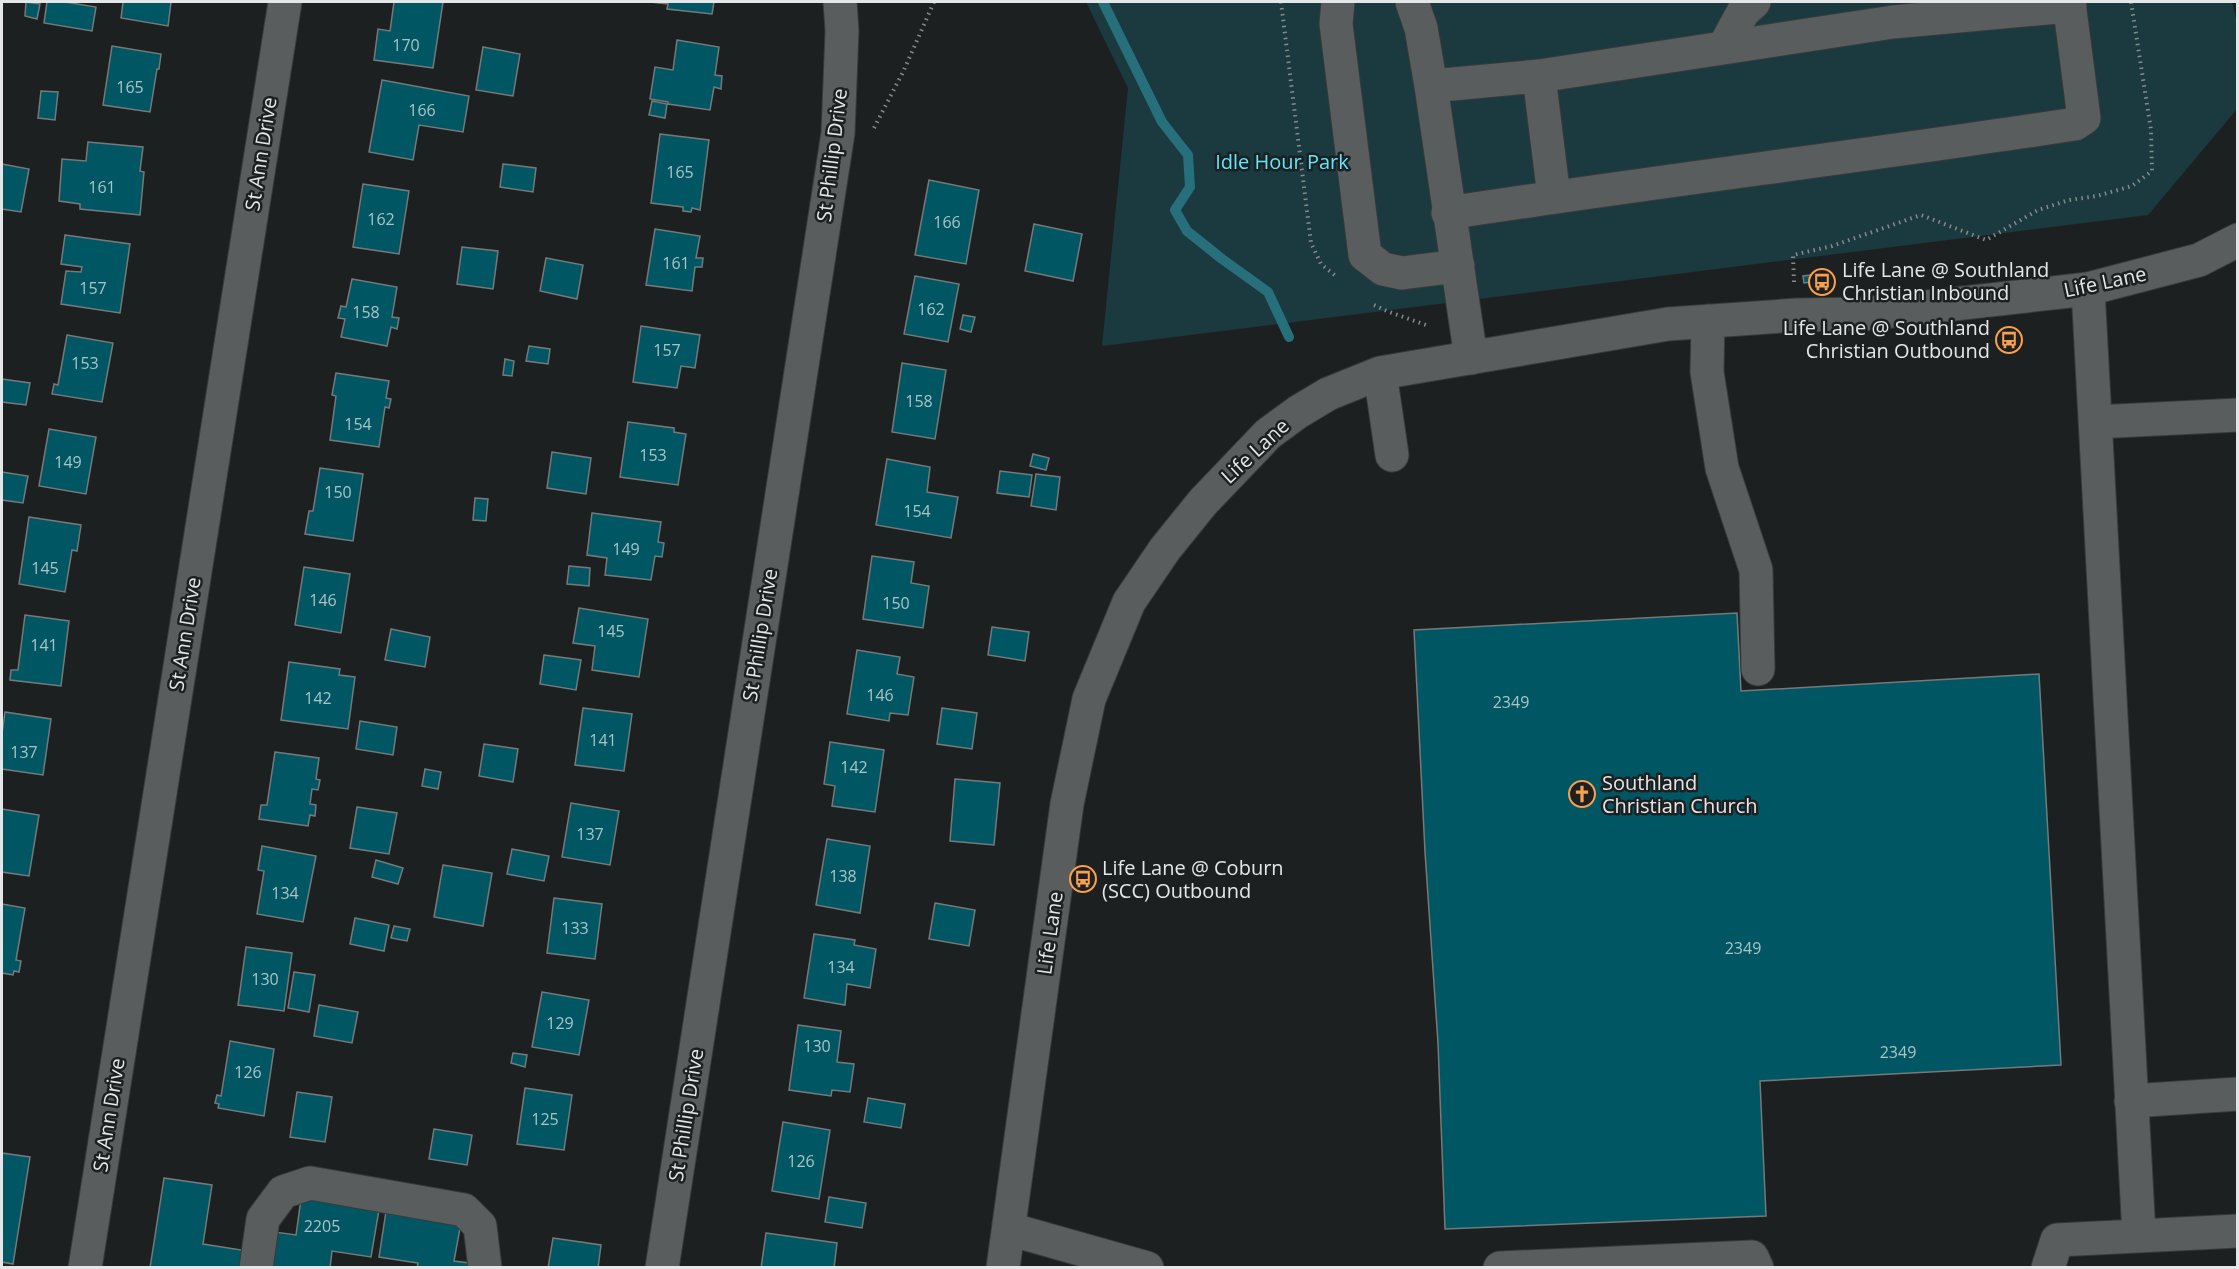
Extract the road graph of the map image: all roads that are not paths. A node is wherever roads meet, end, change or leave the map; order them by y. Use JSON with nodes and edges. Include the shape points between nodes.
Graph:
{"nodes":[{"id":1,"x":285,"y":2,"type":"edge"},
{"id":2,"x":840,"y":2,"type":"edge"},
{"id":3,"x":1338,"y":2,"type":"edge"},
{"id":4,"x":1412,"y":2,"type":"edge"},
{"id":5,"x":1754,"y":2,"type":"edge"},
{"id":6,"x":2069,"y":4,"type":"edge"},
{"id":7,"x":1953,"y":9,"type":"edge"},
{"id":8,"x":1724,"y":47,"type":"junction"},
{"id":9,"x":1539,"y":76,"type":"junction"},
{"id":10,"x":1431,"y":86,"type":"junction"},
{"id":11,"x":1554,"y":196,"type":"junction"},
{"id":12,"x":1448,"y":213,"type":"junction"},
{"id":13,"x":2238,"y":240,"type":"edge"},
{"id":14,"x":1458,"y":266,"type":"junction"},
{"id":15,"x":2088,"y":289,"type":"junction"},
{"id":16,"x":1708,"y":321,"type":"junction"},
{"id":17,"x":1471,"y":358,"type":"junction"},
{"id":18,"x":1380,"y":373,"type":"junction"},
{"id":19,"x":2238,"y":416,"type":"edge"},
{"id":20,"x":2095,"y":422,"type":"junction"},
{"id":21,"x":1392,"y":455,"type":"dead end"},
{"id":22,"x":1758,"y":669,"type":"dead end"},
{"id":23,"x":2238,"y":1094,"type":"edge"},
{"id":24,"x":2131,"y":1101,"type":"junction"},
{"id":25,"x":1009,"y":1229,"type":"junction"},
{"id":26,"x":2238,"y":1231,"type":"edge"},
{"id":27,"x":2139,"y":1235,"type":"junction"},
{"id":28,"x":85,"y":1268,"type":"edge"},
{"id":29,"x":256,"y":1268,"type":"edge"},
{"id":30,"x":485,"y":1268,"type":"edge"},
{"id":31,"x":663,"y":1268,"type":"edge"},
{"id":32,"x":1003,"y":1268,"type":"edge"},
{"id":33,"x":1148,"y":1268,"type":"edge"},
{"id":34,"x":1500,"y":1268,"type":"edge"},
{"id":35,"x":1757,"y":1268,"type":"edge"},
{"id":36,"x":2048,"y":1268,"type":"edge"}],
"edges":[{"from":1,"to":28,"type":"street","name":"St Ann Drive"},
{"from":2,"to":31,"type":"street","name":"St Phillip Drive","via":[[838,133]]},
{"from":3,"to":14,"type":"street","via":[[1336,24],[1365,255],[1383,269],[1402,273]]},
{"from":4,"to":10,"type":"street","via":[[1421,28]]},
{"from":5,"to":8,"type":"street","via":[[1743,12]]},
{"from":6,"to":7,"type":"street"},
{"from":6,"to":11,"type":"street","via":[[2084,118],[2075,124]]},
{"from":7,"to":8,"type":"street","via":[[1893,22]]},
{"from":8,"to":9,"type":"street"},
{"from":9,"to":10,"type":"street"},
{"from":9,"to":11,"type":"street"},
{"from":10,"to":12,"type":"street"},
{"from":11,"to":12,"type":"street"},
{"from":12,"to":14,"type":"street"},
{"from":13,"to":15,"type":"street","name":"Life Lane","via":[[2199,260]]},
{"from":14,"to":17,"type":"street"},
{"from":15,"to":16,"type":"street","name":"Life Lane","via":[[1864,314]]},
{"from":15,"to":20,"type":"street"},
{"from":16,"to":17,"type":"street","name":"Life Lane","via":[[1668,324]]},
{"from":16,"to":22,"type":"street","via":[[1707,372],[1722,468],[1756,570]]},
{"from":17,"to":18,"type":"street","name":"Life Lane"},
{"from":18,"to":21,"type":"street"},
{"from":18,"to":25,"type":"street","name":"Life Lane","via":[[1328,394],[1268,434],[1203,502],[1129,602],[1089,699],[1067,804]]},
{"from":19,"to":20,"type":"street"},
{"from":20,"to":24,"type":"street"},
{"from":23,"to":24,"type":"street"},
{"from":24,"to":27,"type":"street"},
{"from":25,"to":32,"type":"street","name":"Life Lane"},
{"from":25,"to":33,"type":"street"},
{"from":26,"to":27,"type":"street"},
{"from":27,"to":36,"type":"street","via":[[2057,1240]]},
{"from":29,"to":30,"type":"street","via":[[263,1219],[283,1192],[310,1183],[464,1210],[480,1226]]},
{"from":34,"to":35,"type":"street","via":[[1752,1257]]}]}
